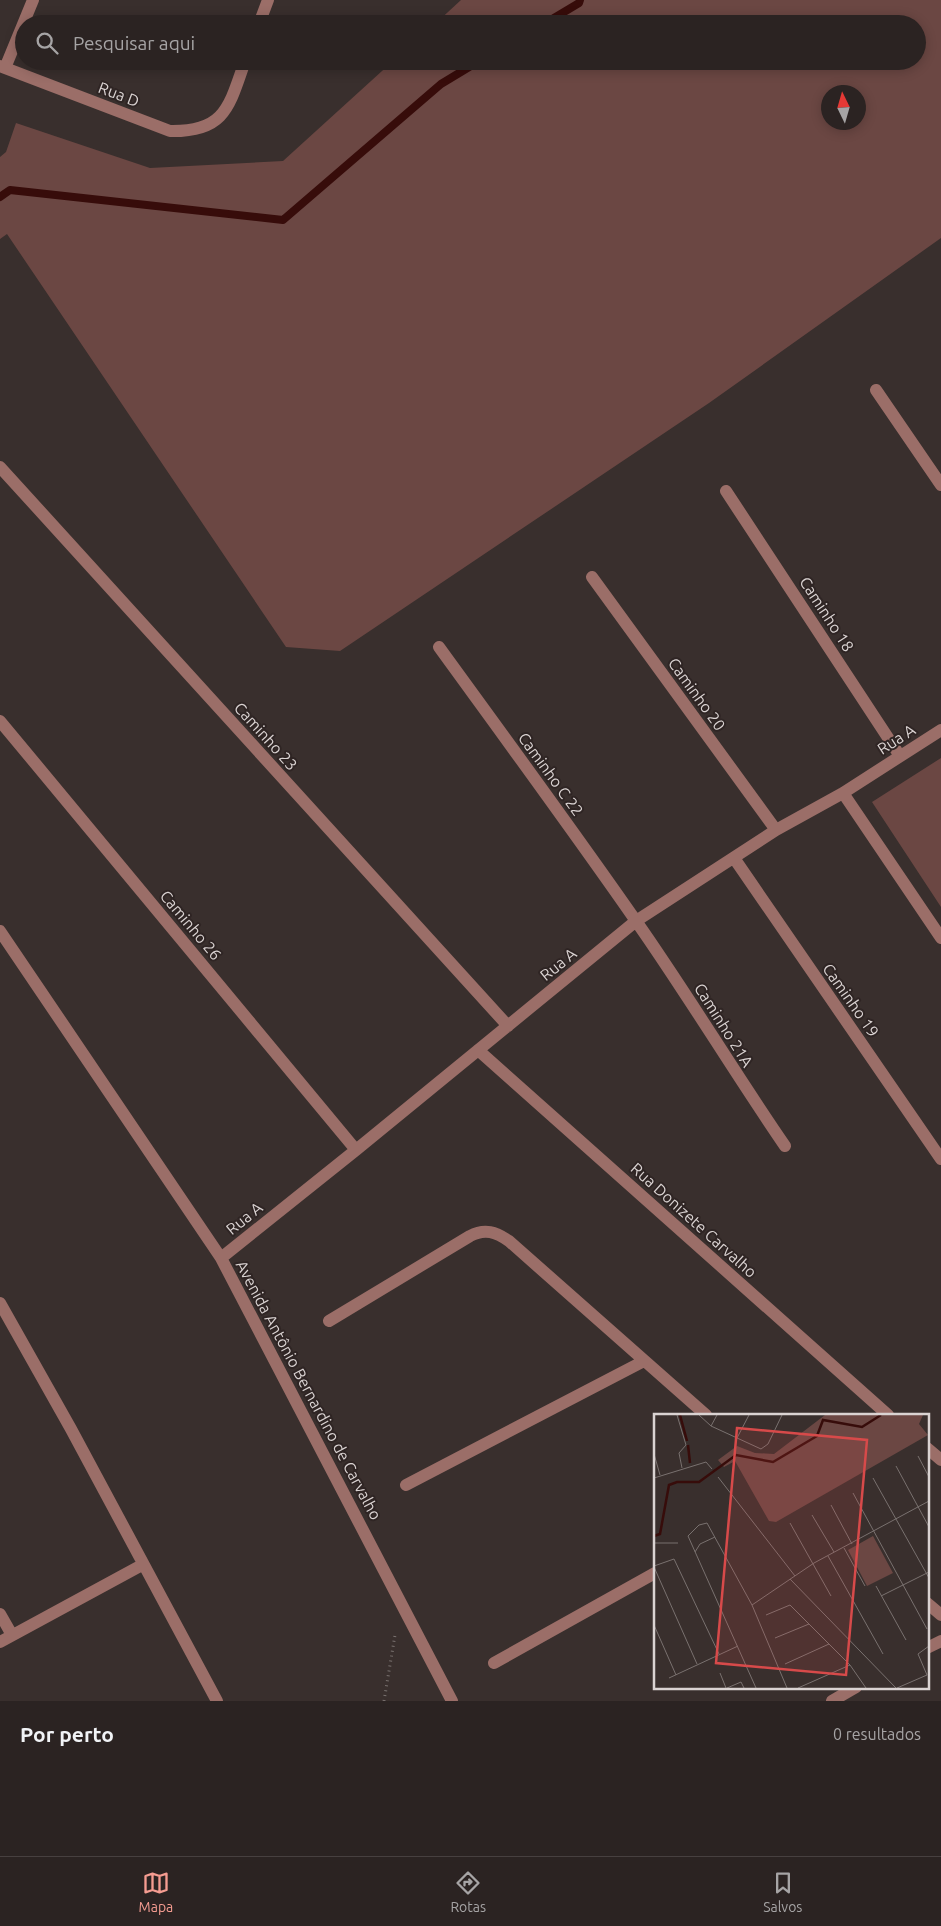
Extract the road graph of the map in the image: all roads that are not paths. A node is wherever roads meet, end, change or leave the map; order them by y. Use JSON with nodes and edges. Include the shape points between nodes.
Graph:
{"nodes":[{"id":1,"x":33,"y":0,"type":"edge"},
{"id":2,"x":268,"y":0,"type":"edge"},
{"id":3,"x":26,"y":15,"type":"edge"},
{"id":4,"x":262,"y":15,"type":"edge"},
{"id":5,"x":15,"y":39,"type":"edge"},
{"id":6,"x":2,"y":67,"type":"edge"},
{"id":7,"x":242,"y":70,"type":"edge"},
{"id":8,"x":876,"y":390,"type":"dead end"},
{"id":9,"x":0,"y":467,"type":"edge"},
{"id":10,"x":941,"y":484,"type":"edge"},
{"id":11,"x":726,"y":491,"type":"dead end"},
{"id":12,"x":592,"y":577,"type":"dead end"},
{"id":13,"x":439,"y":647,"type":"dead end"},
{"id":14,"x":0,"y":720,"type":"edge"},
{"id":15,"x":941,"y":730,"type":"edge"},
{"id":16,"x":900,"y":756,"type":"junction"},
{"id":17,"x":843,"y":793,"type":"junction"},
{"id":18,"x":776,"y":830,"type":"junction"},
{"id":19,"x":734,"y":858,"type":"junction"},
{"id":20,"x":636,"y":921,"type":"junction"},
{"id":21,"x":0,"y":932,"type":"edge"},
{"id":22,"x":941,"y":938,"type":"edge"},
{"id":23,"x":508,"y":1026,"type":"junction"},
{"id":24,"x":478,"y":1050,"type":"junction"},
{"id":25,"x":785,"y":1146,"type":"dead end"},
{"id":26,"x":356,"y":1150,"type":"junction"},
{"id":27,"x":941,"y":1159,"type":"edge"},
{"id":28,"x":221,"y":1258,"type":"junction"},
{"id":29,"x":0,"y":1303,"type":"edge"},
{"id":30,"x":329,"y":1321,"type":"dead end"},
{"id":31,"x":644,"y":1361,"type":"junction"},
{"id":32,"x":705,"y":1414,"type":"edge"},
{"id":33,"x":887,"y":1414,"type":"edge"},
{"id":34,"x":928,"y":1449,"type":"edge"},
{"id":35,"x":941,"y":1460,"type":"edge"},
{"id":36,"x":406,"y":1485,"type":"dead end"},
{"id":37,"x":142,"y":1565,"type":"junction"},
{"id":38,"x":654,"y":1574,"type":"edge"},
{"id":39,"x":928,"y":1604,"type":"edge"},
{"id":40,"x":0,"y":1614,"type":"edge"},
{"id":41,"x":941,"y":1615,"type":"edge"},
{"id":42,"x":12,"y":1635,"type":"junction"},
{"id":43,"x":941,"y":1641,"type":"edge"},
{"id":44,"x":0,"y":1642,"type":"edge"},
{"id":45,"x":928,"y":1648,"type":"edge"},
{"id":46,"x":494,"y":1663,"type":"dead end"},
{"id":47,"x":854,"y":1688,"type":"edge"},
{"id":48,"x":217,"y":1701,"type":"edge"},
{"id":49,"x":452,"y":1701,"type":"edge"},
{"id":50,"x":832,"y":1701,"type":"edge"}],
"edges":[{"from":1,"to":3,"type":"street"},
{"from":2,"to":4,"type":"street"},
{"from":5,"to":6,"type":"street"},
{"from":6,"to":7,"type":"street","name":"Rua D","via":[[170,131],[198,130],[221,117]]},
{"from":8,"to":10,"type":"street"},
{"from":9,"to":23,"type":"street","name":"Caminho 23"},
{"from":11,"to":16,"type":"street","name":"Caminho 18"},
{"from":12,"to":18,"type":"street","name":"Caminho 20"},
{"from":13,"to":20,"type":"street","name":"Caminho C 22"},
{"from":14,"to":26,"type":"street","name":"Caminho 26"},
{"from":15,"to":16,"type":"street","name":"Rua A"},
{"from":16,"to":17,"type":"street","name":"Rua A"},
{"from":17,"to":18,"type":"street","name":"Rua A"},
{"from":17,"to":22,"type":"street"},
{"from":18,"to":19,"type":"street","name":"Rua A"},
{"from":19,"to":20,"type":"street","name":"Rua A"},
{"from":19,"to":27,"type":"street","name":"Caminho 19"},
{"from":20,"to":23,"type":"street","name":"Rua A"},
{"from":20,"to":25,"type":"street","name":"Caminho 21A"},
{"from":21,"to":28,"type":"street","name":"Avenida Antônio Bernardino de Carvalho"},
{"from":23,"to":24,"type":"street","name":"Rua A"},
{"from":24,"to":26,"type":"street","name":"Rua A"},
{"from":24,"to":33,"type":"street","name":"Rua Donizete Carvalho"},
{"from":26,"to":28,"type":"street","name":"Rua A"},
{"from":28,"to":49,"type":"street","name":"Avenida Antônio Bernardino de Carvalho"},
{"from":29,"to":37,"type":"street"},
{"from":30,"to":31,"type":"street","via":[[470,1236],[484,1231],[496,1232]]},
{"from":31,"to":32,"type":"street"},
{"from":31,"to":36,"type":"street"},
{"from":34,"to":35,"type":"street"},
{"from":37,"to":42,"type":"street"},
{"from":37,"to":48,"type":"street"},
{"from":38,"to":46,"type":"street"},
{"from":39,"to":41,"type":"street"},
{"from":40,"to":42,"type":"street"},
{"from":42,"to":44,"type":"street"},
{"from":43,"to":45,"type":"street"},
{"from":47,"to":50,"type":"street"}]}
